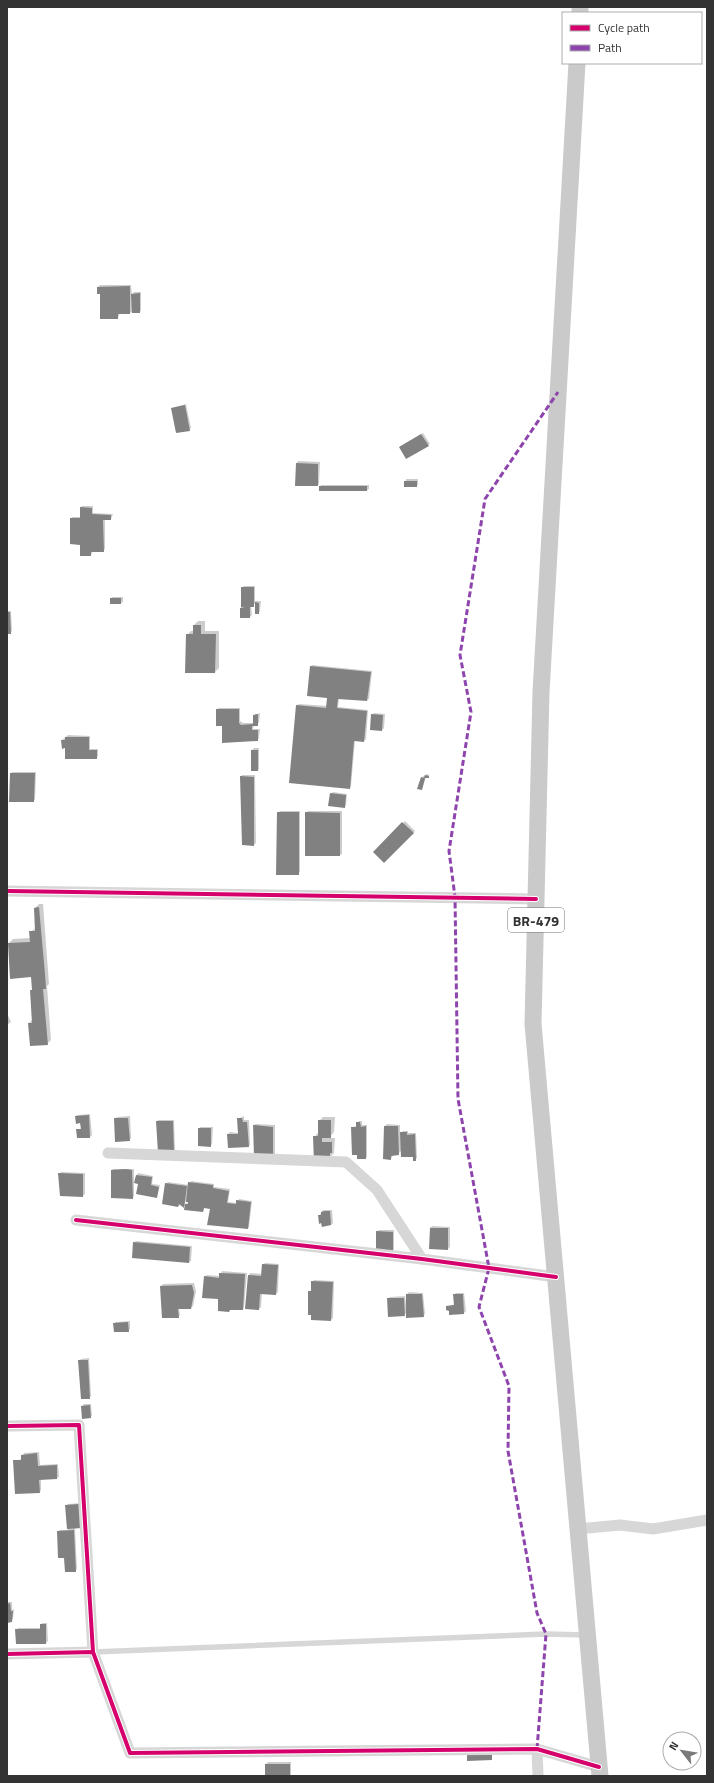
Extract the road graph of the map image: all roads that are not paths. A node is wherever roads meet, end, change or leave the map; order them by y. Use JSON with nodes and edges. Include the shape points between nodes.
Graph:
{"nodes":[{"id":1,"x":577,"y":64,"type":"edge"},
{"id":2,"x":7,"y":891,"type":"edge"},
{"id":3,"x":536,"y":898,"type":"junction"},
{"id":4,"x":108,"y":1153,"type":"dead end"},
{"id":5,"x":76,"y":1220,"type":"dead end"},
{"id":6,"x":422,"y":1259,"type":"junction"},
{"id":7,"x":556,"y":1277,"type":"junction"},
{"id":8,"x":7,"y":1426,"type":"edge"},
{"id":9,"x":707,"y":1520,"type":"edge"},
{"id":10,"x":578,"y":1529,"type":"junction"},
{"id":11,"x":588,"y":1635,"type":"junction"},
{"id":12,"x":93,"y":1652,"type":"junction"},
{"id":13,"x":7,"y":1654,"type":"edge"},
{"id":14,"x":537,"y":1749,"type":"junction"},
{"id":15,"x":600,"y":1772,"type":"edge"},
{"id":16,"x":538,"y":1776,"type":"edge"}],
"edges":[{"from":1,"to":3,"type":"main road","number":"BR-479","via":[[541,692]]},
{"from":2,"to":3,"type":"street"},
{"from":3,"to":7,"type":"main road","number":"BR-479","via":[[533,1024]]},
{"from":4,"to":6,"type":"street","via":[[346,1162],[377,1190]]},
{"from":5,"to":6,"type":"street"},
{"from":6,"to":7,"type":"street"},
{"from":7,"to":10,"type":"main road","number":"BR-479"},
{"from":8,"to":12,"type":"street","via":[[79,1425]]},
{"from":9,"to":10,"type":"street","via":[[653,1529],[620,1525]]},
{"from":10,"to":11,"type":"main road","number":"BR-479"},
{"from":11,"to":12,"type":"lane","via":[[546,1634]]},
{"from":11,"to":15,"type":"main road","number":"BR-479"},
{"from":12,"to":13,"type":"street"},
{"from":12,"to":14,"type":"street","via":[[130,1753]]},
{"from":14,"to":15,"type":"street"},
{"from":14,"to":16,"type":"street"}]}
